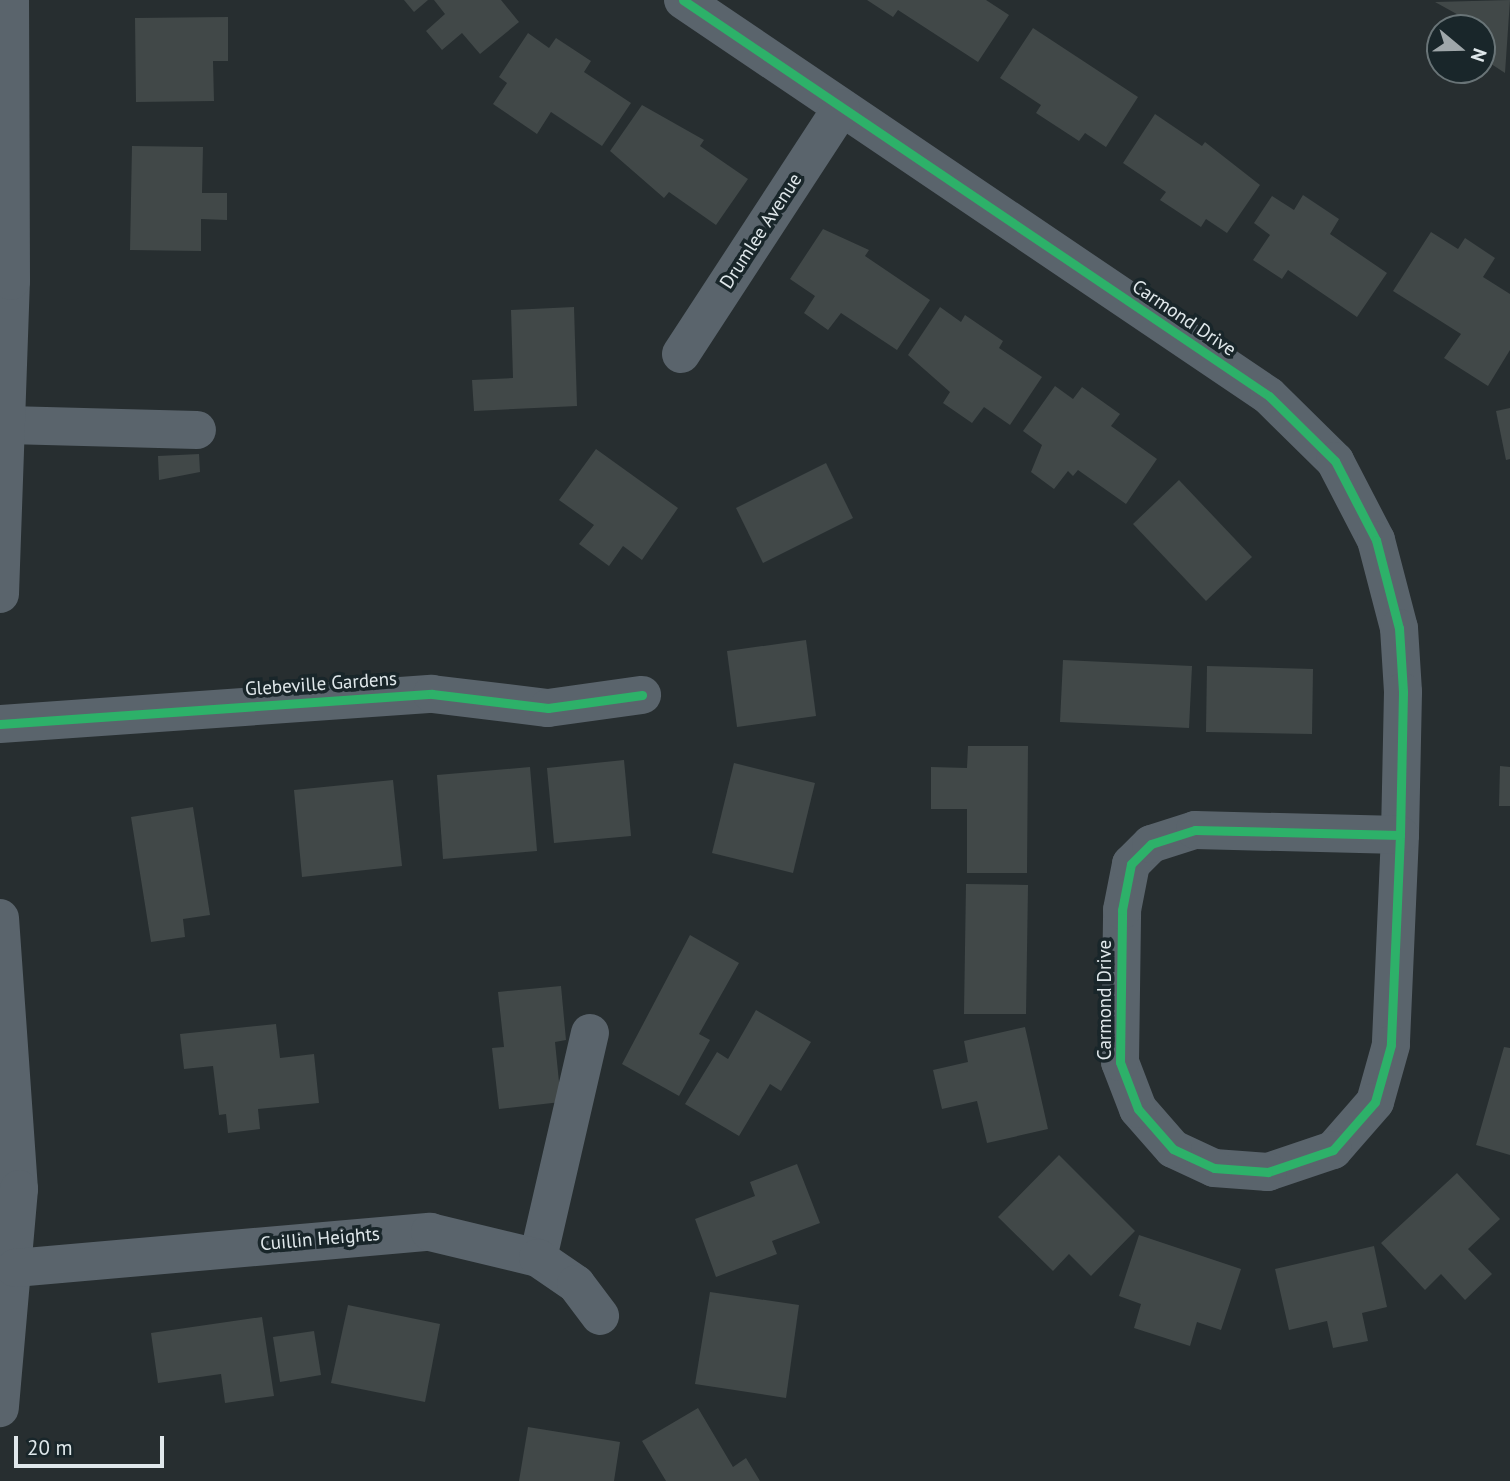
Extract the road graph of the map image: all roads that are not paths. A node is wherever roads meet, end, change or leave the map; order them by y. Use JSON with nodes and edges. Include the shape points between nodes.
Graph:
{"nodes":[{"id":1,"x":10,"y":0,"type":"edge"},
{"id":2,"x":683,"y":0,"type":"edge"},
{"id":3,"x":841,"y":109,"type":"junction"},
{"id":4,"x":681,"y":354,"type":"dead end"},
{"id":5,"x":8,"y":425,"type":"junction"},
{"id":6,"x":197,"y":430,"type":"dead end"},
{"id":7,"x":0,"y":594,"type":"edge"},
{"id":8,"x":642,"y":695,"type":"dead end"},
{"id":9,"x":0,"y":724,"type":"edge"},
{"id":10,"x":1399,"y":835,"type":"junction"},
{"id":11,"x":0,"y":918,"type":"edge"},
{"id":12,"x":590,"y":1033,"type":"dead end"},
{"id":13,"x":538,"y":1258,"type":"junction"},
{"id":14,"x":15,"y":1268,"type":"junction"},
{"id":15,"x":600,"y":1316,"type":"dead end"},
{"id":16,"x":0,"y":1408,"type":"edge"}],
"edges":[{"from":1,"to":5,"type":"street"},
{"from":2,"to":3,"type":"street","name":"Carmond Drive"},
{"from":3,"to":4,"type":"street","name":"Drumlee Avenue"},
{"from":3,"to":10,"type":"street","name":"Carmond Drive","via":[[1269,396],[1335,461],[1376,540],[1399,628]]},
{"from":5,"to":6,"type":"street"},
{"from":5,"to":7,"type":"street"},
{"from":8,"to":9,"type":"street","name":"Glebeville Gardens","via":[[548,708],[420,695]]},
{"from":10,"to":10,"type":"street","name":"Carmond Drive","via":[[1391,1045],[1375,1102],[1361,1124],[1333,1150],[1268,1172],[1214,1168],[1173,1149],[1138,1109],[1120,1062],[1122,910],[1131,864],[1151,844],[1195,830]]},
{"from":11,"to":14,"type":"street","via":[[16,1105]]},
{"from":12,"to":13,"type":"street"},
{"from":13,"to":14,"type":"street","name":"Cuillin Heights","via":[[460,1237],[403,1231]]},
{"from":13,"to":15,"type":"street","name":"Cuillin Heights","via":[[576,1284]]},
{"from":14,"to":16,"type":"street"}]}
